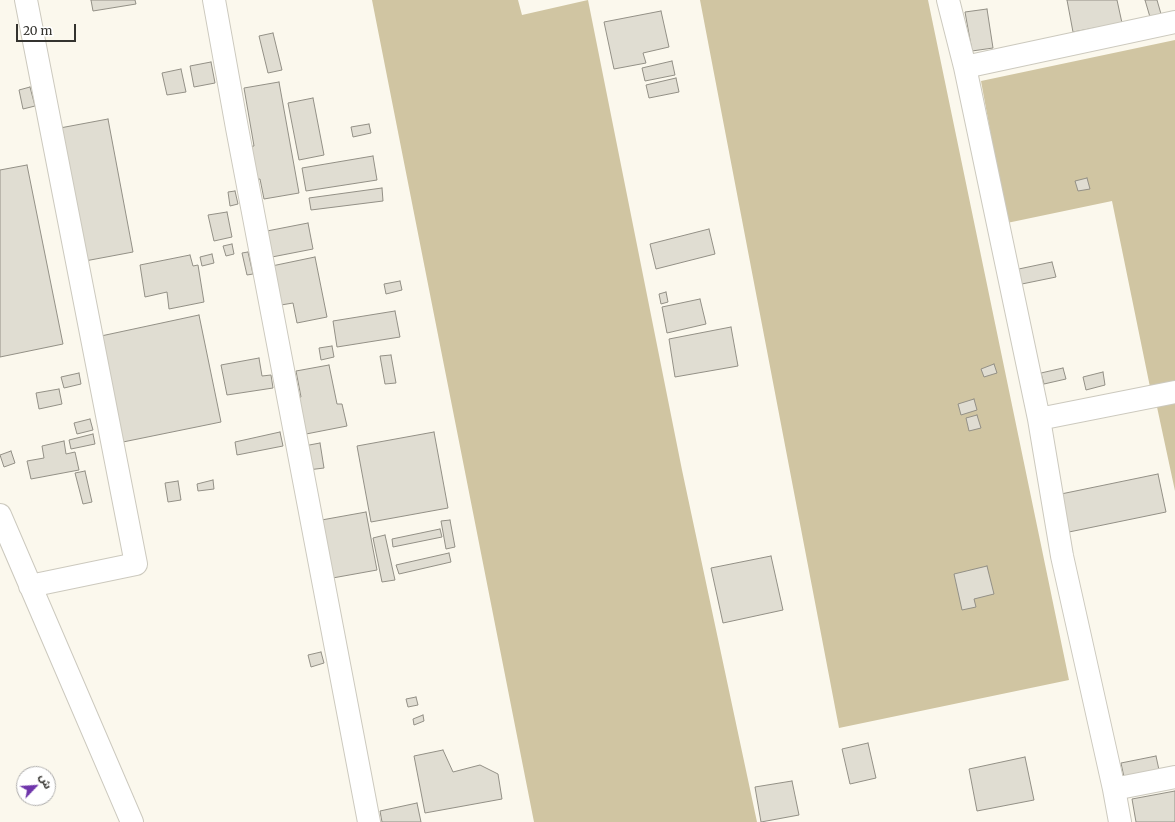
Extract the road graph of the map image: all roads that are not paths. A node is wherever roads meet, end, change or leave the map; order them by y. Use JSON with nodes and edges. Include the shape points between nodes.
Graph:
{"nodes":[{"id":1,"x":26,"y":0,"type":"edge"},
{"id":2,"x":214,"y":0,"type":"edge"},
{"id":3,"x":948,"y":0,"type":"edge"},
{"id":4,"x":1175,"y":22,"type":"edge"},
{"id":5,"x":965,"y":67,"type":"junction"},
{"id":6,"x":1175,"y":392,"type":"edge"},
{"id":7,"x":1038,"y":419,"type":"junction"},
{"id":8,"x":0,"y":515,"type":"edge"},
{"id":9,"x":30,"y":586,"type":"junction"},
{"id":10,"x":1175,"y":777,"type":"edge"},
{"id":11,"x":1114,"y":789,"type":"junction"},
{"id":12,"x":132,"y":822,"type":"edge"},
{"id":13,"x":369,"y":822,"type":"edge"},
{"id":14,"x":1120,"y":822,"type":"edge"}],
"edges":[{"from":1,"to":9,"type":"street","via":[[136,564]]},
{"from":2,"to":13,"type":"street"},
{"from":3,"to":5,"type":"street"},
{"from":4,"to":5,"type":"street"},
{"from":5,"to":7,"type":"street"},
{"from":6,"to":7,"type":"street"},
{"from":7,"to":11,"type":"street","via":[[1062,556]]},
{"from":8,"to":9,"type":"street"},
{"from":9,"to":12,"type":"street"},
{"from":10,"to":11,"type":"street"},
{"from":11,"to":14,"type":"street"}]}
